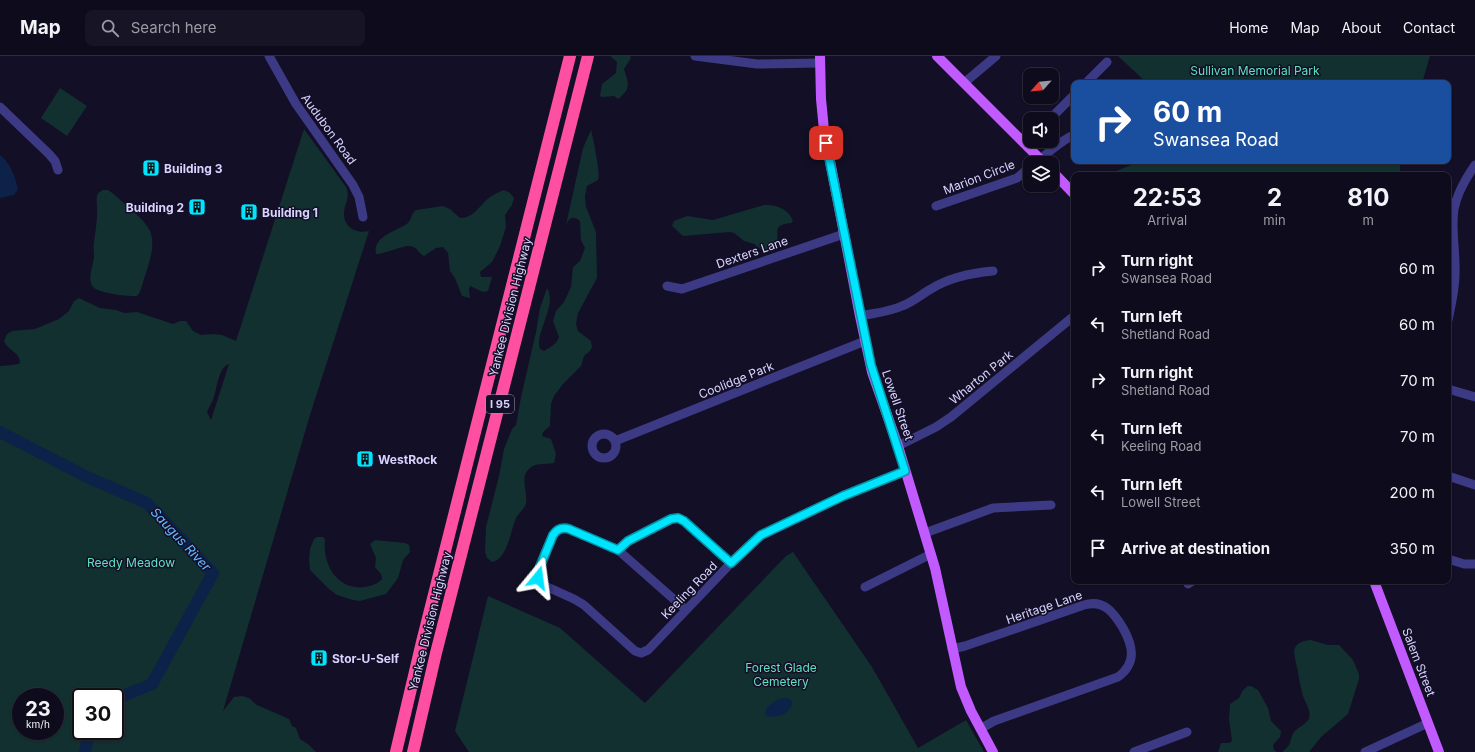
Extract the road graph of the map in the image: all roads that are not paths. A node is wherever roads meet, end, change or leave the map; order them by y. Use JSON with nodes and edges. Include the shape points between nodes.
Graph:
{"nodes":[{"id":1,"x":269,"y":56,"type":"edge"},
{"id":2,"x":570,"y":56,"type":"edge"},
{"id":3,"x":588,"y":56,"type":"edge"},
{"id":4,"x":695,"y":56,"type":"edge"},
{"id":5,"x":937,"y":56,"type":"edge"},
{"id":6,"x":996,"y":56,"type":"edge"},
{"id":7,"x":820,"y":60,"type":"edge"},
{"id":8,"x":1107,"y":62,"type":"dead end"},
{"id":9,"x":1089,"y":80,"type":"edge"},
{"id":10,"x":964,"y":83,"type":"junction"},
{"id":11,"x":1071,"y":98,"type":"edge"},
{"id":12,"x":0,"y":107,"type":"edge"},
{"id":13,"x":1057,"y":112,"type":"edge"},
{"id":14,"x":1071,"y":136,"type":"edge"},
{"id":15,"x":1023,"y":137,"type":"edge"},
{"id":16,"x":1046,"y":156,"type":"edge"},
{"id":17,"x":1475,"y":165,"type":"edge"},
{"id":18,"x":58,"y":170,"type":"dead end"},
{"id":19,"x":1023,"y":173,"type":"edge"},
{"id":20,"x":1059,"y":178,"type":"edge"},
{"id":21,"x":1071,"y":191,"type":"edge"},
{"id":22,"x":936,"y":206,"type":"dead end"},
{"id":23,"x":363,"y":217,"type":"dead end"},
{"id":24,"x":844,"y":234,"type":"junction"},
{"id":25,"x":993,"y":271,"type":"dead end"},
{"id":26,"x":667,"y":286,"type":"dead end"},
{"id":27,"x":1451,"y":303,"type":"edge"},
{"id":28,"x":860,"y":316,"type":"junction"},
{"id":29,"x":1071,"y":318,"type":"edge"},
{"id":30,"x":865,"y":341,"type":"junction"},
{"id":31,"x":1451,"y":391,"type":"edge"},
{"id":32,"x":1475,"y":397,"type":"edge"},
{"id":33,"x":615,"y":441,"type":"dead end"},
{"id":34,"x":898,"y":446,"type":"junction"},
{"id":35,"x":905,"y":471,"type":"junction"},
{"id":36,"x":1451,"y":477,"type":"edge"},
{"id":37,"x":1475,"y":485,"type":"edge"},
{"id":38,"x":1051,"y":505,"type":"dead end"},
{"id":39,"x":925,"y":533,"type":"junction"},
{"id":40,"x":618,"y":550,"type":"junction"},
{"id":41,"x":931,"y":554,"type":"junction"},
{"id":42,"x":1451,"y":560,"type":"edge"},
{"id":43,"x":731,"y":563,"type":"junction"},
{"id":44,"x":1475,"y":564,"type":"edge"},
{"id":45,"x":1375,"y":584,"type":"edge"},
{"id":46,"x":865,"y":586,"type":"dead end"},
{"id":47,"x":686,"y":610,"type":"junction"},
{"id":48,"x":952,"y":649,"type":"junction"},
{"id":49,"x":1428,"y":723,"type":"junction"},
{"id":50,"x":980,"y":729,"type":"junction"},
{"id":51,"x":1188,"y":732,"type":"dead end"},
{"id":52,"x":396,"y":752,"type":"edge"},
{"id":53,"x":413,"y":752,"type":"edge"},
{"id":54,"x":993,"y":752,"type":"edge"},
{"id":55,"x":1134,"y":752,"type":"edge"},
{"id":56,"x":1365,"y":752,"type":"edge"},
{"id":57,"x":1439,"y":752,"type":"edge"}],
"edges":[{"from":1,"to":23,"type":"street","name":"Audubon Road","via":[[296,104],[354,184],[360,197]]},
{"from":2,"to":52,"type":"highway","name":"Yankee Division Highway","number":"I 95"},
{"from":3,"to":53,"type":"highway","name":"Yankee Division Highway","number":"I 95"},
{"from":4,"to":7,"type":"street","via":[[757,64]]},
{"from":5,"to":10,"type":"main road"},
{"from":6,"to":10,"type":"street"},
{"from":7,"to":24,"type":"main road","name":"Lowell Street","via":[[824,130]]},
{"from":8,"to":9,"type":"street"},
{"from":10,"to":15,"type":"main road"},
{"from":11,"to":13,"type":"street"},
{"from":12,"to":18,"type":"street","via":[[49,154]]},
{"from":14,"to":16,"type":"street","via":[[1062,141]]},
{"from":17,"to":27,"type":"street","via":[[1460,192],[1454,210],[1455,281]]},
{"from":19,"to":22,"type":"street","name":"Marion Circle","via":[[1017,178]]},
{"from":20,"to":21,"type":"main road"},
{"from":24,"to":26,"type":"street","name":"Dexters Lane","via":[[682,289]]},
{"from":24,"to":28,"type":"main road","name":"Lowell Street"},
{"from":25,"to":28,"type":"street","via":[[948,280],[900,307]]},
{"from":28,"to":30,"type":"main road","name":"Lowell Street"},
{"from":29,"to":34,"type":"street","name":"Wharton Park","via":[[951,417]]},
{"from":30,"to":33,"type":"street","name":"Coolidge Park"},
{"from":30,"to":34,"type":"main road","name":"Lowell Street","via":[[872,372]]},
{"from":31,"to":32,"type":"street"},
{"from":34,"to":35,"type":"main road","name":"Lowell Street"},
{"from":35,"to":39,"type":"main road","name":"Lowell Street"},
{"from":35,"to":43,"type":"street","name":"Keeling Road","via":[[843,496],[761,535]]},
{"from":36,"to":37,"type":"street"},
{"from":38,"to":39,"type":"street","via":[[992,508]]},
{"from":39,"to":41,"type":"main road","name":"Lowell Street"},
{"from":40,"to":43,"type":"street","via":[[628,541],[671,519],[678,518]]},
{"from":40,"to":47,"type":"street"},
{"from":40,"to":47,"type":"street","name":"Keeling Road","via":[[569,529],[560,529],[553,535],[538,573],[538,580],[545,586],[580,602],[634,650],[641,653],[648,650]]},
{"from":41,"to":46,"type":"street"},
{"from":41,"to":48,"type":"main road","name":"Lowell Street"},
{"from":42,"to":44,"type":"street"},
{"from":43,"to":47,"type":"street","name":"Keeling Road"},
{"from":45,"to":49,"type":"main road","name":"Salem Street"},
{"from":48,"to":50,"type":"main road","name":"Lowell Street","via":[[963,693]]},
{"from":48,"to":50,"type":"street","name":"Heritage Lane","via":[[1093,604],[1112,612],[1130,642],[1130,662],[1118,677],[994,721]]},
{"from":49,"to":56,"type":"street"},
{"from":49,"to":57,"type":"main road","name":"Salem Street"},
{"from":50,"to":54,"type":"main road","name":"Lowell Street"},
{"from":51,"to":55,"type":"street"}]}
